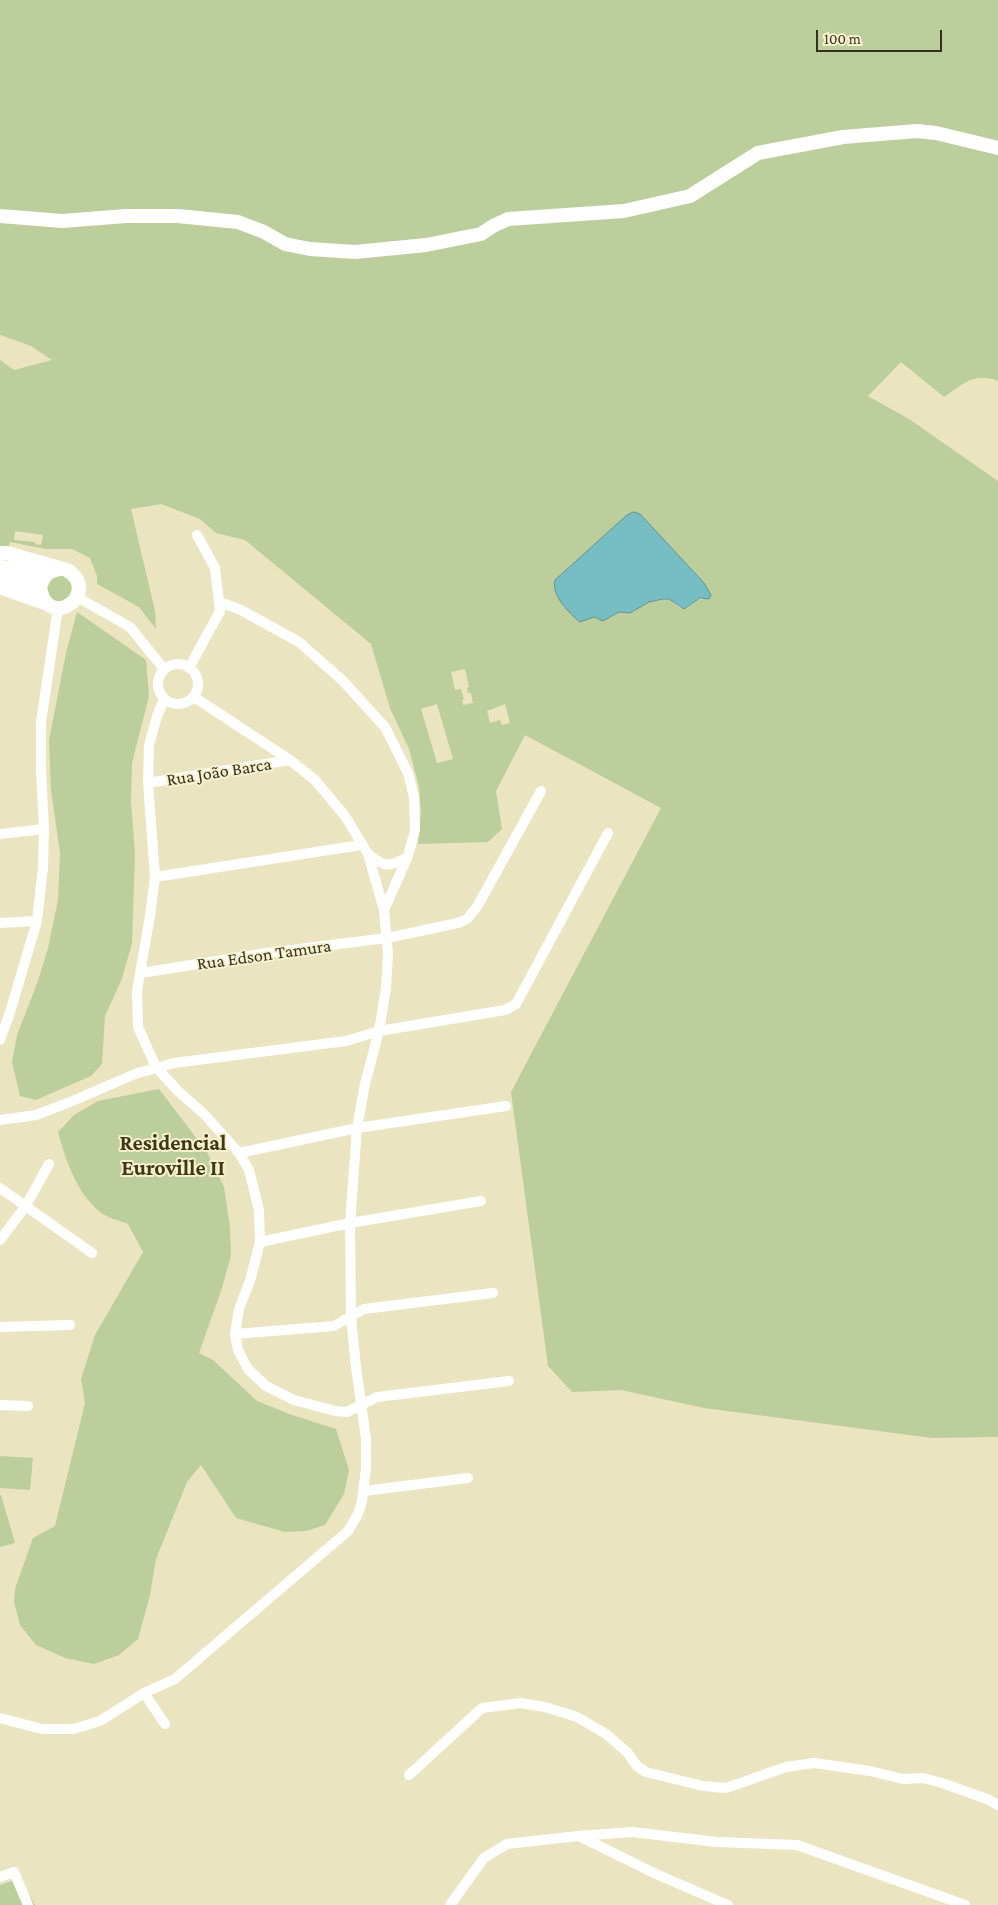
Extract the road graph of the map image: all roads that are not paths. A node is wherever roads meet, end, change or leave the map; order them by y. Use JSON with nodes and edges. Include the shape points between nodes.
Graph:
{"nodes":[{"id":1,"x":998,"y":148,"type":"edge"},
{"id":2,"x":0,"y":216,"type":"edge"},
{"id":3,"x":197,"y":535,"type":"dead end"},
{"id":4,"x":0,"y":553,"type":"edge"},
{"id":5,"x":32,"y":561,"type":"junction"},
{"id":6,"x":0,"y":567,"type":"edge"},
{"id":7,"x":61,"y":569,"type":"junction"},
{"id":8,"x":0,"y":578,"type":"edge"},
{"id":9,"x":42,"y":579,"type":"junction"},
{"id":10,"x":0,"y":587,"type":"edge"},
{"id":11,"x":77,"y":597,"type":"junction"},
{"id":12,"x":220,"y":602,"type":"junction"},
{"id":13,"x":52,"y":606,"type":"junction"},
{"id":14,"x":189,"y":668,"type":"junction"},
{"id":15,"x":164,"y":669,"type":"junction"},
{"id":16,"x":194,"y":697,"type":"junction"},
{"id":17,"x":164,"y":700,"type":"junction"},
{"id":18,"x":290,"y":760,"type":"junction"},
{"id":19,"x":148,"y":783,"type":"junction"},
{"id":20,"x":541,"y":791,"type":"dead end"},
{"id":21,"x":44,"y":829,"type":"junction"},
{"id":22,"x":608,"y":833,"type":"dead end"},
{"id":23,"x":0,"y":834,"type":"edge"},
{"id":24,"x":361,"y":845,"type":"junction"},
{"id":25,"x":368,"y":854,"type":"junction"},
{"id":26,"x":408,"y":856,"type":"junction"},
{"id":27,"x":155,"y":877,"type":"junction"},
{"id":28,"x":384,"y":910,"type":"junction"},
{"id":29,"x":37,"y":921,"type":"junction"},
{"id":30,"x":0,"y":923,"type":"edge"},
{"id":31,"x":387,"y":938,"type":"junction"},
{"id":32,"x":141,"y":973,"type":"junction"},
{"id":33,"x":5,"y":1012,"type":"edge"},
{"id":34,"x":379,"y":1031,"type":"junction"},
{"id":35,"x":0,"y":1040,"type":"edge"},
{"id":36,"x":156,"y":1068,"type":"junction"},
{"id":37,"x":506,"y":1106,"type":"dead end"},
{"id":38,"x":0,"y":1120,"type":"edge"},
{"id":39,"x":357,"y":1128,"type":"junction"},
{"id":40,"x":240,"y":1152,"type":"junction"},
{"id":41,"x":49,"y":1164,"type":"dead end"},
{"id":42,"x":0,"y":1188,"type":"edge"},
{"id":43,"x":481,"y":1201,"type":"dead end"},
{"id":44,"x":25,"y":1207,"type":"junction"},
{"id":45,"x":350,"y":1223,"type":"junction"},
{"id":46,"x":0,"y":1240,"type":"edge"},
{"id":47,"x":260,"y":1242,"type":"junction"},
{"id":48,"x":92,"y":1253,"type":"dead end"},
{"id":49,"x":493,"y":1293,"type":"dead end"},
{"id":50,"x":351,"y":1317,"type":"junction"},
{"id":51,"x":70,"y":1325,"type":"dead end"},
{"id":52,"x":0,"y":1327,"type":"edge"},
{"id":53,"x":235,"y":1334,"type":"junction"},
{"id":54,"x":508,"y":1381,"type":"dead end"},
{"id":55,"x":0,"y":1405,"type":"edge"},
{"id":56,"x":28,"y":1406,"type":"dead end"},
{"id":57,"x":361,"y":1406,"type":"junction"},
{"id":58,"x":468,"y":1478,"type":"dead end"},
{"id":59,"x":364,"y":1491,"type":"junction"},
{"id":60,"x":144,"y":1693,"type":"junction"},
{"id":61,"x":0,"y":1718,"type":"edge"},
{"id":62,"x":165,"y":1724,"type":"dead end"},
{"id":63,"x":408,"y":1775,"type":"dead end"},
{"id":64,"x":998,"y":1805,"type":"edge"},
{"id":65,"x":578,"y":1836,"type":"junction"},
{"id":66,"x":0,"y":1877,"type":"edge"},
{"id":67,"x":28,"y":1905,"type":"edge"},
{"id":68,"x":450,"y":1905,"type":"edge"},
{"id":69,"x":728,"y":1905,"type":"edge"},
{"id":70,"x":965,"y":1905,"type":"edge"}],
"edges":[{"from":1,"to":2,"type":"street","via":[[917,131],[843,136],[758,153],[690,196],[624,211],[508,219],[481,234],[426,245],[355,252],[285,244],[238,222],[178,216],[62,221]]},
{"from":3,"to":12,"type":"street","via":[[214,568]]},
{"from":4,"to":5,"type":"street"},
{"from":5,"to":7,"type":"street"},
{"from":5,"to":9,"type":"street"},
{"from":6,"to":9,"type":"street"},
{"from":7,"to":9,"type":"street"},
{"from":7,"to":11,"type":"street","via":[[77,579]]},
{"from":8,"to":9,"type":"street"},
{"from":9,"to":13,"type":"street","via":[[41,595]]},
{"from":10,"to":13,"type":"street"},
{"from":11,"to":13,"type":"street","via":[[69,606]]},
{"from":11,"to":15,"type":"street","via":[[130,627]]},
{"from":12,"to":14,"type":"street","via":[[220,610]]},
{"from":12,"to":26,"type":"street","via":[[299,642],[342,680],[385,727],[408,773],[414,797],[415,830]]},
{"from":13,"to":21,"type":"street","via":[[42,722]]},
{"from":14,"to":15,"type":"street","via":[[174,664]]},
{"from":14,"to":16,"type":"street","via":[[198,684]]},
{"from":15,"to":17,"type":"street","via":[[158,681]]},
{"from":16,"to":17,"type":"street","via":[[177,705]]},
{"from":16,"to":18,"type":"street"},
{"from":17,"to":19,"type":"street","via":[[149,745]]},
{"from":18,"to":19,"type":"street","name":"Rua João Barca"},
{"from":18,"to":24,"type":"street","via":[[315,780],[345,816]]},
{"from":19,"to":27,"type":"street"},
{"from":20,"to":31,"type":"street","name":"Rua Edson Tamura","via":[[477,907],[467,919]]},
{"from":21,"to":23,"type":"street"},
{"from":21,"to":29,"type":"street"},
{"from":22,"to":34,"type":"street","via":[[516,1004],[505,1010]]},
{"from":24,"to":25,"type":"street"},
{"from":24,"to":27,"type":"street"},
{"from":25,"to":26,"type":"street","via":[[381,865],[395,864]]},
{"from":25,"to":28,"type":"street"},
{"from":26,"to":28,"type":"street"},
{"from":27,"to":32,"type":"street"},
{"from":28,"to":31,"type":"street"},
{"from":29,"to":30,"type":"street"},
{"from":29,"to":33,"type":"street"},
{"from":31,"to":32,"type":"street","name":"Rua Edson Tamura"},
{"from":31,"to":34,"type":"street","via":[[386,988]]},
{"from":32,"to":36,"type":"street","via":[[137,991],[138,1027]]},
{"from":33,"to":35,"type":"street"},
{"from":34,"to":36,"type":"street","via":[[346,1041]]},
{"from":34,"to":39,"type":"street"},
{"from":36,"to":38,"type":"street","via":[[36,1114]]},
{"from":36,"to":40,"type":"street"},
{"from":37,"to":39,"type":"street"},
{"from":39,"to":40,"type":"street"},
{"from":39,"to":45,"type":"street"},
{"from":40,"to":47,"type":"street","via":[[249,1170],[259,1210]]},
{"from":41,"to":44,"type":"street"},
{"from":42,"to":44,"type":"street"},
{"from":43,"to":45,"type":"street"},
{"from":44,"to":46,"type":"street"},
{"from":44,"to":48,"type":"street"},
{"from":45,"to":47,"type":"street"},
{"from":45,"to":50,"type":"street"},
{"from":47,"to":53,"type":"street","via":[[239,1309]]},
{"from":49,"to":50,"type":"street","via":[[364,1309]]},
{"from":50,"to":53,"type":"street","via":[[334,1326]]},
{"from":50,"to":57,"type":"street"},
{"from":51,"to":52,"type":"street"},
{"from":53,"to":57,"type":"street","via":[[238,1350],[248,1369],[266,1386],[294,1400],[335,1411],[347,1412]]},
{"from":54,"to":57,"type":"street","via":[[377,1397]]},
{"from":55,"to":56,"type":"street"},
{"from":57,"to":59,"type":"street","via":[[366,1439]]},
{"from":58,"to":59,"type":"street"},
{"from":59,"to":60,"type":"street","via":[[358,1514],[348,1531],[175,1679]]},
{"from":60,"to":61,"type":"street","via":[[100,1720],[74,1728],[42,1728]]},
{"from":60,"to":62,"type":"street"},
{"from":63,"to":64,"type":"street","via":[[482,1708],[521,1703],[577,1717],[606,1734],[646,1772],[703,1786],[726,1788],[786,1767],[814,1763],[903,1779],[923,1778]]},
{"from":65,"to":68,"type":"street","via":[[507,1844],[484,1858]]},
{"from":65,"to":69,"type":"street"},
{"from":65,"to":70,"type":"street","via":[[632,1832],[717,1842],[797,1845]]},
{"from":66,"to":67,"type":"street","via":[[14,1872]]}]}
